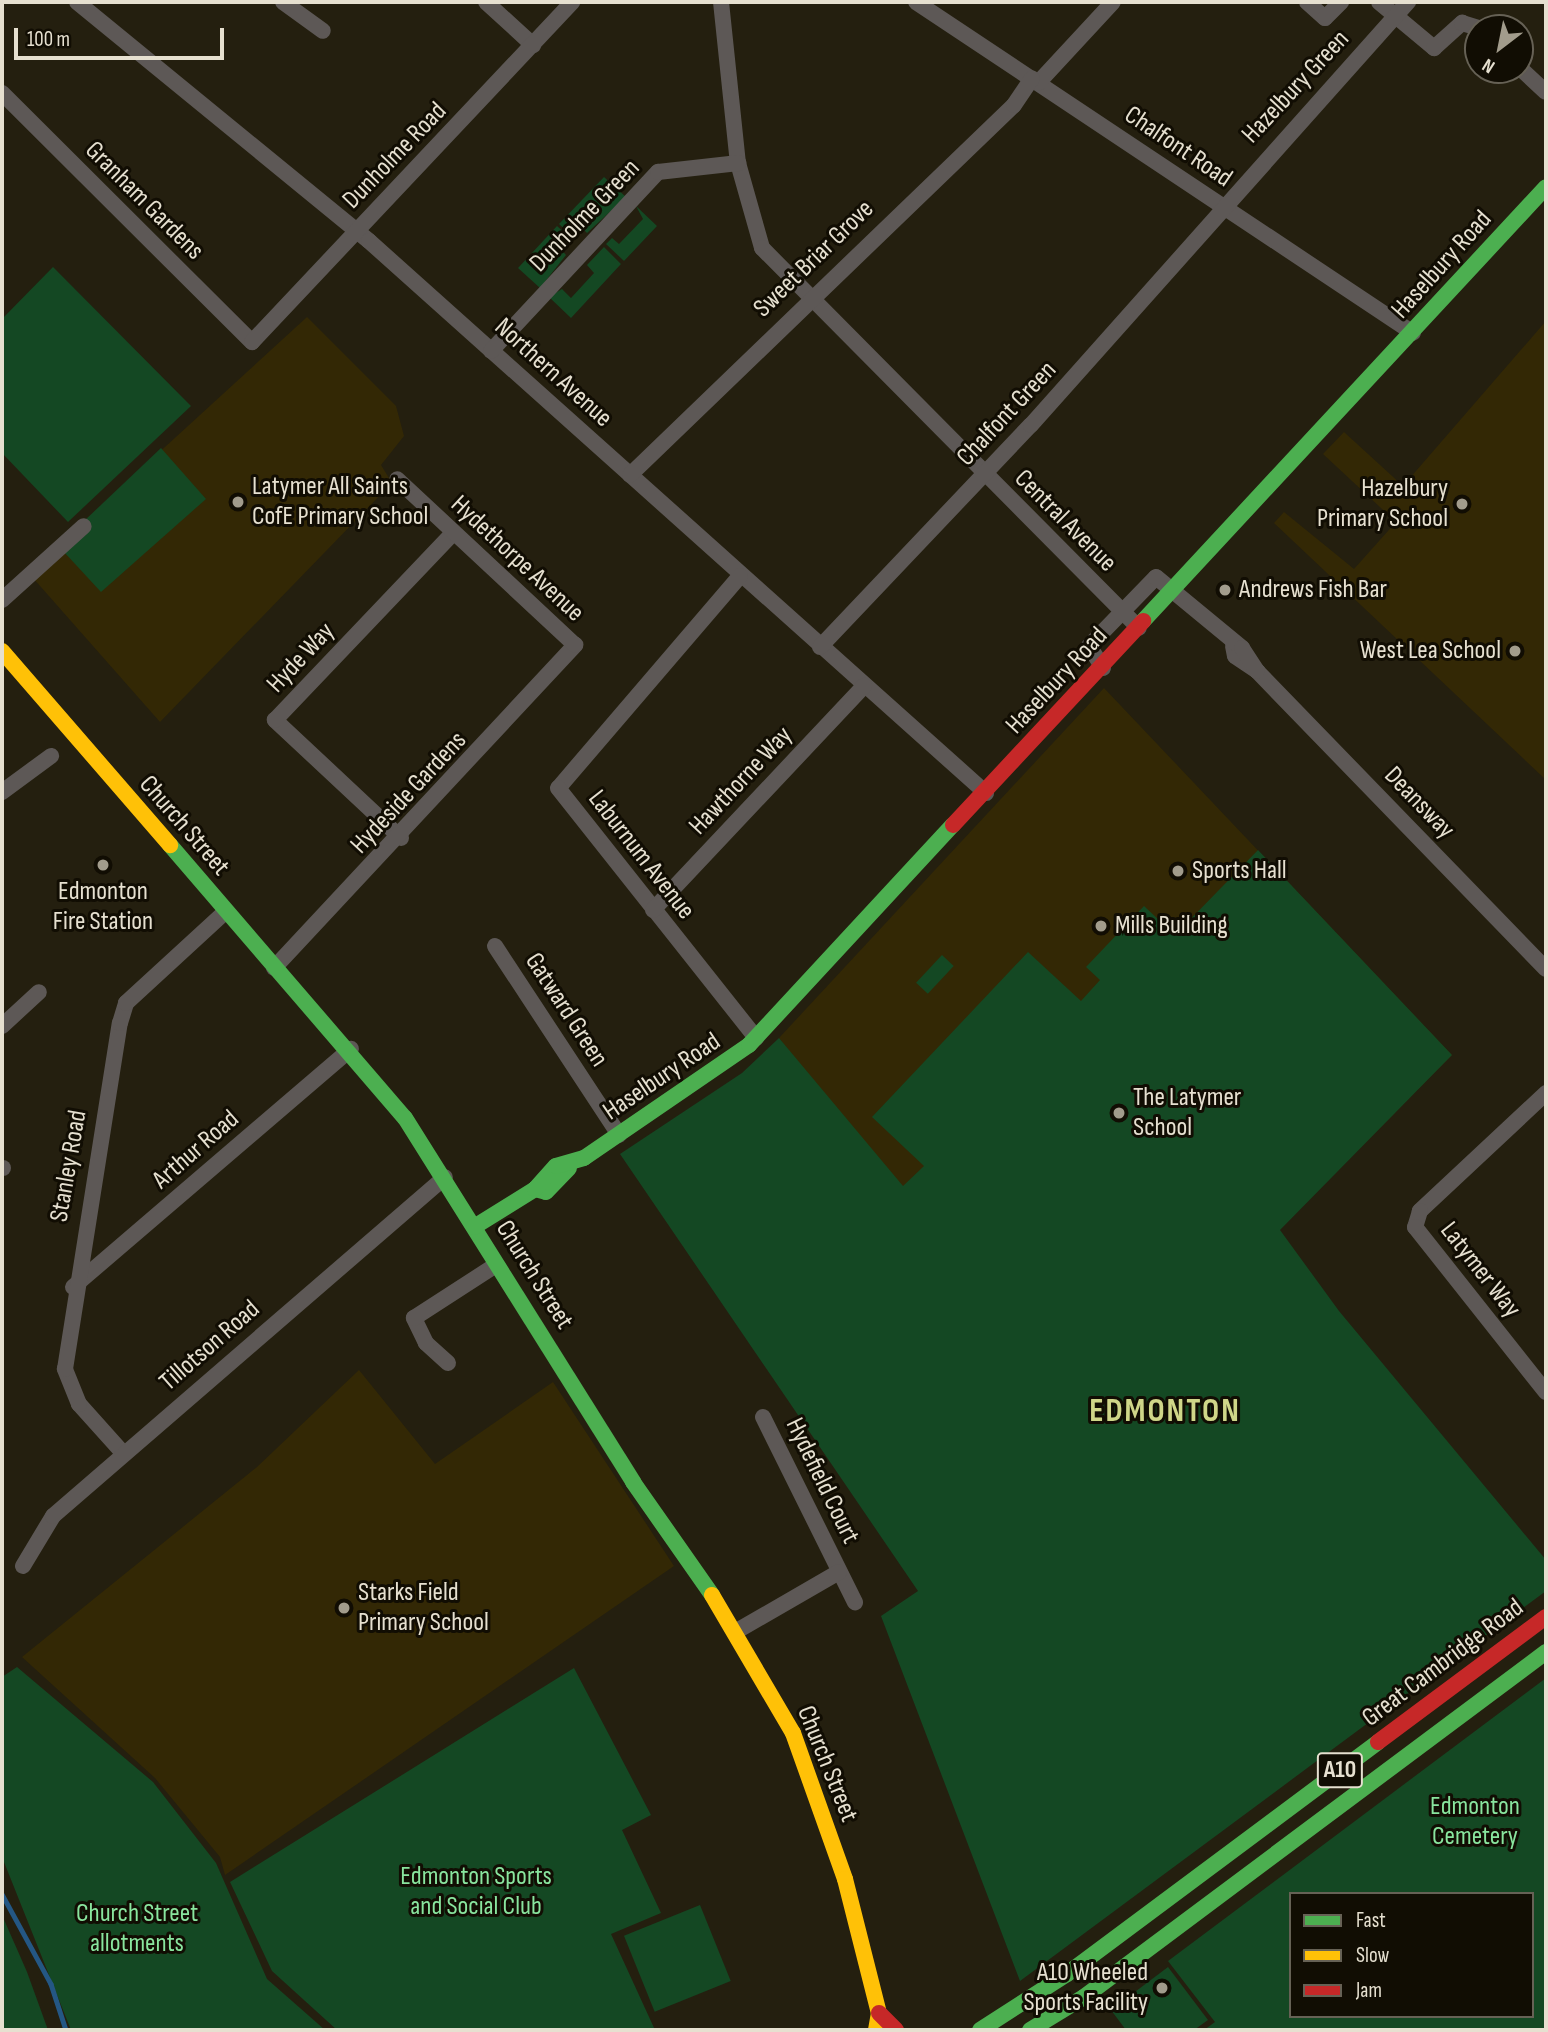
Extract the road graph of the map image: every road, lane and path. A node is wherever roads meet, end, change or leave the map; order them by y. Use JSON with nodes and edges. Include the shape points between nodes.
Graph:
{"nodes":[{"id":1,"x":77,"y":2,"type":"edge"},
{"id":2,"x":283,"y":2,"type":"edge"},
{"id":3,"x":486,"y":2,"type":"edge"},
{"id":4,"x":572,"y":2,"type":"edge"},
{"id":5,"x":721,"y":2,"type":"edge"},
{"id":6,"x":916,"y":2,"type":"edge"},
{"id":7,"x":1114,"y":2,"type":"edge"},
{"id":8,"x":1307,"y":2,"type":"edge"},
{"id":9,"x":1341,"y":2,"type":"edge"},
{"id":10,"x":1379,"y":2,"type":"edge"},
{"id":11,"x":1408,"y":2,"type":"edge"},
{"id":12,"x":1395,"y":16,"type":"junction"},
{"id":13,"x":1464,"y":24,"type":"edge"},
{"id":14,"x":323,"y":31,"type":"dead end"},
{"id":15,"x":533,"y":45,"type":"junction"},
{"id":16,"x":1035,"y":80,"type":"junction"},
{"id":17,"x":2,"y":93,"type":"edge"},
{"id":18,"x":738,"y":163,"type":"junction"},
{"id":19,"x":1546,"y":187,"type":"edge"},
{"id":20,"x":1221,"y":206,"type":"junction"},
{"id":21,"x":358,"y":232,"type":"junction"},
{"id":22,"x":810,"y":296,"type":"junction"},
{"id":23,"x":1413,"y":333,"type":"junction"},
{"id":24,"x":252,"y":342,"type":"joint"},
{"id":25,"x":491,"y":351,"type":"junction"},
{"id":26,"x":630,"y":475,"type":"junction"},
{"id":27,"x":985,"y":475,"type":"junction"},
{"id":28,"x":397,"y":480,"type":"dead end"},
{"id":29,"x":84,"y":526,"type":"dead end"},
{"id":30,"x":452,"y":534,"type":"junction"},
{"id":31,"x":740,"y":576,"type":"junction"},
{"id":32,"x":1176,"y":589,"type":"junction"},
{"id":33,"x":2,"y":600,"type":"edge"},
{"id":34,"x":1121,"y":612,"type":"junction"},
{"id":35,"x":1139,"y":628,"type":"junction"},
{"id":36,"x":575,"y":645,"type":"joint"},
{"id":37,"x":820,"y":647,"type":"junction"},
{"id":38,"x":2,"y":651,"type":"edge"},
{"id":39,"x":1103,"y":667,"type":"junction"},
{"id":40,"x":864,"y":686,"type":"junction"},
{"id":41,"x":51,"y":756,"type":"dead end"},
{"id":42,"x":986,"y":793,"type":"junction"},
{"id":43,"x":3,"y":795,"type":"edge"},
{"id":44,"x":401,"y":838,"type":"junction"},
{"id":45,"x":653,"y":910,"type":"junction"},
{"id":46,"x":225,"y":912,"type":"junction"},
{"id":47,"x":495,"y":946,"type":"dead end"},
{"id":48,"x":274,"y":968,"type":"junction"},
{"id":49,"x":1546,"y":969,"type":"edge"},
{"id":50,"x":39,"y":992,"type":"dead end"},
{"id":51,"x":2,"y":1026,"type":"edge"},
{"id":52,"x":756,"y":1038,"type":"junction"},
{"id":53,"x":351,"y":1049,"type":"junction"},
{"id":54,"x":1546,"y":1093,"type":"edge"},
{"id":55,"x":619,"y":1135,"type":"junction"},
{"id":56,"x":445,"y":1177,"type":"junction"},
{"id":57,"x":474,"y":1227,"type":"junction"},
{"id":58,"x":496,"y":1265,"type":"junction"},
{"id":59,"x":73,"y":1287,"type":"junction"},
{"id":60,"x":448,"y":1363,"type":"dead end"},
{"id":61,"x":1546,"y":1392,"type":"edge"},
{"id":62,"x":763,"y":1417,"type":"dead end"},
{"id":63,"x":123,"y":1453,"type":"junction"},
{"id":64,"x":23,"y":1566,"type":"dead end"},
{"id":65,"x":839,"y":1572,"type":"junction"},
{"id":66,"x":855,"y":1602,"type":"dead end"},
{"id":67,"x":1546,"y":1617,"type":"edge"},
{"id":68,"x":735,"y":1632,"type":"junction"},
{"id":69,"x":1546,"y":1652,"type":"edge"},
{"id":70,"x":1179,"y":1890,"type":"junction"},
{"id":71,"x":1197,"y":1913,"type":"junction"},
{"id":72,"x":879,"y":2012,"type":"junction"},
{"id":73,"x":876,"y":2030,"type":"edge"},
{"id":74,"x":896,"y":2030,"type":"edge"},
{"id":75,"x":980,"y":2030,"type":"edge"},
{"id":76,"x":1030,"y":2030,"type":"edge"}],
"edges":[{"from":1,"to":21,"type":"street","name":"Northern Avenue"},
{"from":2,"to":14,"type":"street"},
{"from":3,"to":15,"type":"street"},
{"from":4,"to":15,"type":"street","name":"Dunholme Road"},
{"from":5,"to":18,"type":"street","name":"Central Avenue"},
{"from":6,"to":16,"type":"street","name":"Chalfont Road"},
{"from":7,"to":16,"type":"street","name":"Sweet Briar Grove"},
{"from":8,"to":9,"type":"street","via":[[1325,18]]},
{"from":10,"to":12,"type":"street"},
{"from":11,"to":12,"type":"street","name":"Hazelbury Green"},
{"from":12,"to":13,"type":"street","via":[[1438,49]]},
{"from":12,"to":20,"type":"street","name":"Hazelbury Green"},
{"from":15,"to":21,"type":"street","name":"Dunholme Road"},
{"from":16,"to":20,"type":"street","name":"Chalfont Road"},
{"from":16,"to":22,"type":"street","name":"Sweet Briar Grove"},
{"from":17,"to":24,"type":"street","name":"Granham Gardens"},
{"from":18,"to":22,"type":"street","name":"Central Avenue","via":[[755,238]]},
{"from":18,"to":25,"type":"street","name":"Dunholme Green","via":[[659,172]]},
{"from":19,"to":23,"type":"main road","name":"Haselbury Road"},
{"from":20,"to":23,"type":"street","name":"Chalfont Road"},
{"from":20,"to":27,"type":"street","name":"Chalfont Green"},
{"from":21,"to":24,"type":"street","name":"Dunholme Road"},
{"from":21,"to":25,"type":"street","name":"Northern Avenue"},
{"from":22,"to":26,"type":"street","name":"Sweet Briar Grove"},
{"from":22,"to":27,"type":"street","name":"Central Avenue"},
{"from":23,"to":32,"type":"main road","name":"Haselbury Road"},
{"from":25,"to":26,"type":"street","name":"Northern Avenue"},
{"from":26,"to":31,"type":"street","name":"Northern Avenue"},
{"from":27,"to":34,"type":"street","name":"Central Avenue"},
{"from":27,"to":37,"type":"street","name":"Chalfont Green"},
{"from":28,"to":30,"type":"street","name":"Hydethorpe Avenue"},
{"from":29,"to":33,"type":"street"},
{"from":30,"to":36,"type":"street","name":"Hydethorpe Avenue"},
{"from":30,"to":44,"type":"street","name":"Hyde Way","via":[[275,720]]},
{"from":31,"to":37,"type":"street","name":"Northern Avenue"},
{"from":31,"to":45,"type":"street","name":"Laburnum Avenue","via":[[558,788]]},
{"from":32,"to":34,"type":"street","via":[[1156,577]]},
{"from":32,"to":35,"type":"main road","name":"Haselbury Road"},
{"from":32,"to":49,"type":"street","name":"Deansway","via":[[1233,646],[1256,662],[1257,671]]},
{"from":34,"to":35,"type":"street","name":"Central Avenue"},
{"from":34,"to":39,"type":"street","via":[[1088,650]]},
{"from":35,"to":39,"type":"main road","name":"Haselbury Road"},
{"from":36,"to":44,"type":"street","name":"Hydeside Gardens"},
{"from":37,"to":40,"type":"street","name":"Northern Avenue"},
{"from":38,"to":46,"type":"main road","name":"Church Street"},
{"from":39,"to":42,"type":"main road","name":"Haselbury Road"},
{"from":40,"to":42,"type":"street","name":"Northern Avenue"},
{"from":40,"to":45,"type":"street","name":"Hawthorne Way"},
{"from":41,"to":43,"type":"street"},
{"from":42,"to":52,"type":"main road","name":"Haselbury Road"},
{"from":44,"to":48,"type":"street","name":"Hydeside Gardens"},
{"from":45,"to":52,"type":"street","name":"Laburnum Avenue"},
{"from":46,"to":48,"type":"main road","name":"Church Street"},
{"from":46,"to":59,"type":"street","name":"Stanley Road","via":[[126,1003]]},
{"from":47,"to":55,"type":"street","name":"Gatward Green"},
{"from":48,"to":53,"type":"main road","name":"Church Street"},
{"from":50,"to":51,"type":"street"},
{"from":52,"to":55,"type":"main road","name":"Haselbury Road"},
{"from":53,"to":56,"type":"main road","name":"Church Street"},
{"from":53,"to":59,"type":"street","name":"Arthur Road"},
{"from":54,"to":61,"type":"street","name":"Latymer Way","via":[[1420,1211],[1415,1227]]},
{"from":55,"to":57,"type":"main road","name":"Haselbury Road","via":[[569,1168],[556,1166],[537,1180],[535,1189]]},
{"from":56,"to":57,"type":"main road","name":"Church Street"},
{"from":56,"to":63,"type":"street","name":"Tillotson Road"},
{"from":57,"to":58,"type":"main road","name":"Church Street"},
{"from":58,"to":60,"type":"street","via":[[414,1318],[426,1343]]},
{"from":58,"to":68,"type":"main road","name":"Church Street"},
{"from":59,"to":63,"type":"street","name":"Stanley Road","via":[[67,1385]]},
{"from":62,"to":65,"type":"street","name":"Hydefield Court"},
{"from":63,"to":64,"type":"street","name":"Tillotson Road","via":[[53,1516]]},
{"from":65,"to":66,"type":"street"},
{"from":65,"to":68,"type":"street","name":"Hydefield Court"},
{"from":67,"to":70,"type":"main road","name":"Great Cambridge Road","number":"A10"},
{"from":68,"to":72,"type":"main road","name":"Church Street","via":[[793,1733],[845,1880]]},
{"from":69,"to":71,"type":"main road","name":"Great Cambridge Road","number":"A10"},
{"from":70,"to":71,"type":"main road"},
{"from":70,"to":75,"type":"main road","name":"Great Cambridge Road","number":"A10"},
{"from":71,"to":76,"type":"main road","name":"Great Cambridge Road","number":"A10"},
{"from":72,"to":73,"type":"main road","name":"Church Street"},
{"from":72,"to":74,"type":"main road","name":"Church Street"}]}
